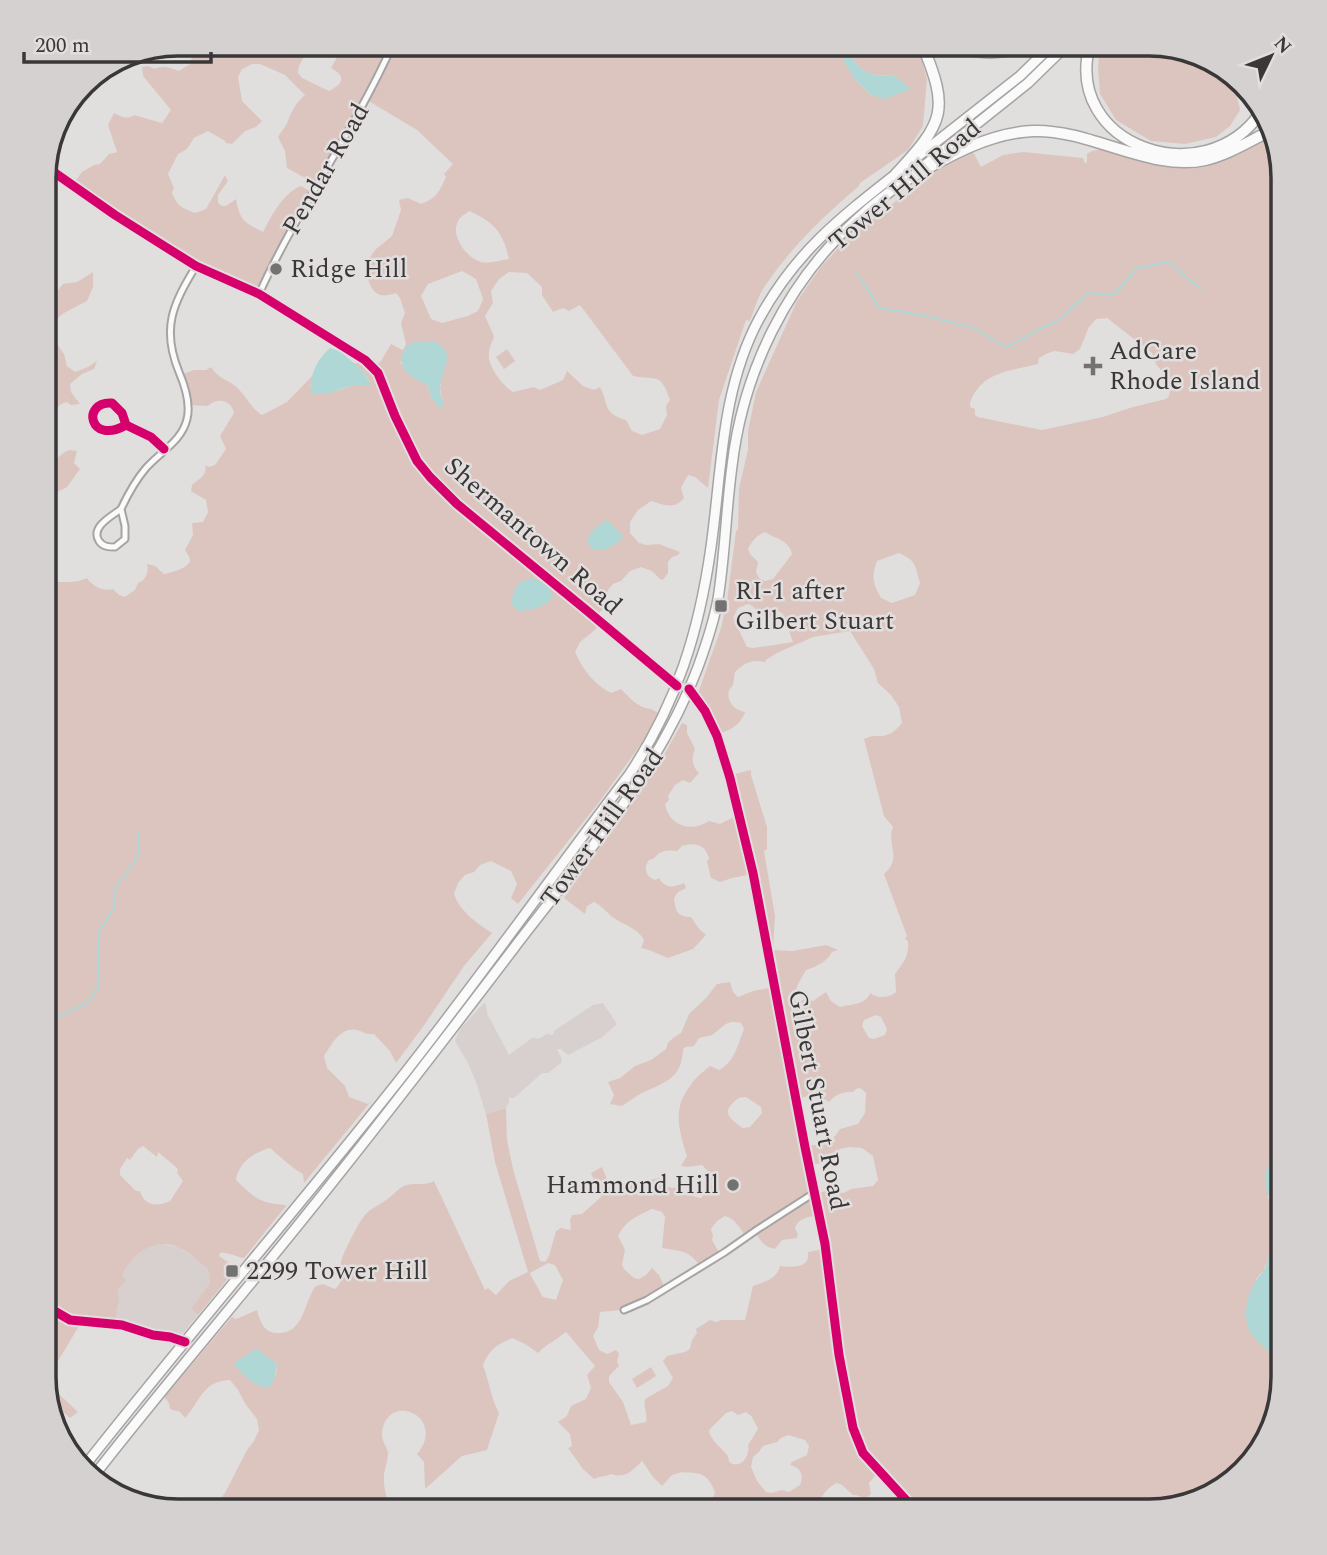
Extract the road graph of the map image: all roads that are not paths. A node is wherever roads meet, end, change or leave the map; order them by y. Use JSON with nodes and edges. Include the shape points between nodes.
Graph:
{"nodes":[{"id":1,"x":387,"y":56,"type":"edge"},
{"id":2,"x":926,"y":56,"type":"edge"},
{"id":3,"x":1041,"y":56,"type":"edge"},
{"id":4,"x":1056,"y":56,"type":"edge"},
{"id":5,"x":1087,"y":56,"type":"edge"},
{"id":6,"x":1256,"y":119,"type":"edge"},
{"id":7,"x":1263,"y":134,"type":"edge"},
{"id":8,"x":56,"y":174,"type":"edge"},
{"id":9,"x":898,"y":179,"type":"junction"},
{"id":10,"x":196,"y":266,"type":"junction"},
{"id":11,"x":259,"y":294,"type":"junction"},
{"id":12,"x":126,"y":425,"type":"junction"},
{"id":13,"x":164,"y":449,"type":"junction"},
{"id":14,"x":121,"y":509,"type":"junction"},
{"id":15,"x":677,"y":686,"type":"junction"},
{"id":16,"x":689,"y":689,"type":"junction"},
{"id":17,"x":490,"y":960,"type":"junction"},
{"id":18,"x":372,"y":1132,"type":"junction"},
{"id":19,"x":814,"y":1193,"type":"junction"},
{"id":20,"x":625,"y":1310,"type":"dead end"},
{"id":21,"x":56,"y":1312,"type":"edge"},
{"id":22,"x":185,"y":1342,"type":"junction"},
{"id":23,"x":89,"y":1460,"type":"edge"},
{"id":24,"x":99,"y":1469,"type":"edge"},
{"id":25,"x":904,"y":1499,"type":"edge"}],
"edges":[{"from":1,"to":11,"type":"street","name":"Pendar Road"},
{"from":2,"to":9,"type":"highway","via":[[937,85],[937,117]]},
{"from":3,"to":9,"type":"highway","name":"Tower Hill Road"},
{"from":4,"to":9,"type":"highway","name":"Tower Hill Road","via":[[1028,83]]},
{"from":5,"to":6,"type":"highway","via":[[1086,75],[1094,104],[1115,130],[1136,144],[1171,154],[1203,152],[1232,141]]},
{"from":7,"to":9,"type":"highway","via":[[1214,158],[1180,162],[1063,133],[1025,132],[975,145]]},
{"from":8,"to":10,"type":"street","name":"Shermantown Road"},
{"from":9,"to":15,"type":"highway","name":"Tower Hill Road","via":[[828,229],[804,254],[770,301],[749,342],[728,409],[699,615]]},
{"from":9,"to":16,"type":"highway","name":"Tower Hill Road","via":[[823,254],[782,311],[761,352],[734,445],[718,600]]},
{"from":10,"to":11,"type":"street","name":"Shermantown Road"},
{"from":10,"to":13,"type":"street","via":[[177,301],[169,331],[185,388],[187,422],[179,437]]},
{"from":11,"to":15,"type":"street","name":"Shermantown Road","via":[[365,360],[378,373],[417,461],[438,486]]},
{"from":12,"to":12,"type":"street","via":[[112,404],[99,405],[94,411],[100,429],[109,432]]},
{"from":12,"to":13,"type":"street"},
{"from":13,"to":14,"type":"street","via":[[136,481]]},
{"from":14,"to":14,"type":"street","via":[[125,539],[116,547],[107,547],[97,537],[98,529]]},
{"from":15,"to":17,"type":"highway","name":"Tower Hill Road","via":[[647,749]]},
{"from":16,"to":18,"type":"highway","name":"Tower Hill Road","via":[[635,789]]},
{"from":16,"to":19,"type":"street","name":"Gilbert Stuart Road","via":[[711,723],[738,806]]},
{"from":17,"to":18,"type":"highway","via":[[490,967],[389,1100]]},
{"from":17,"to":22,"type":"highway","name":"Tower Hill Road","via":[[398,1082]]},
{"from":18,"to":24,"type":"highway","name":"Tower Hill Road"},
{"from":19,"to":20,"type":"street"},
{"from":19,"to":25,"type":"street","name":"Gilbert Stuart Road","via":[[853,1428],[863,1453]]},
{"from":21,"to":22,"type":"street","via":[[71,1320],[122,1325]]},
{"from":22,"to":23,"type":"highway","name":"Tower Hill Road"}]}
